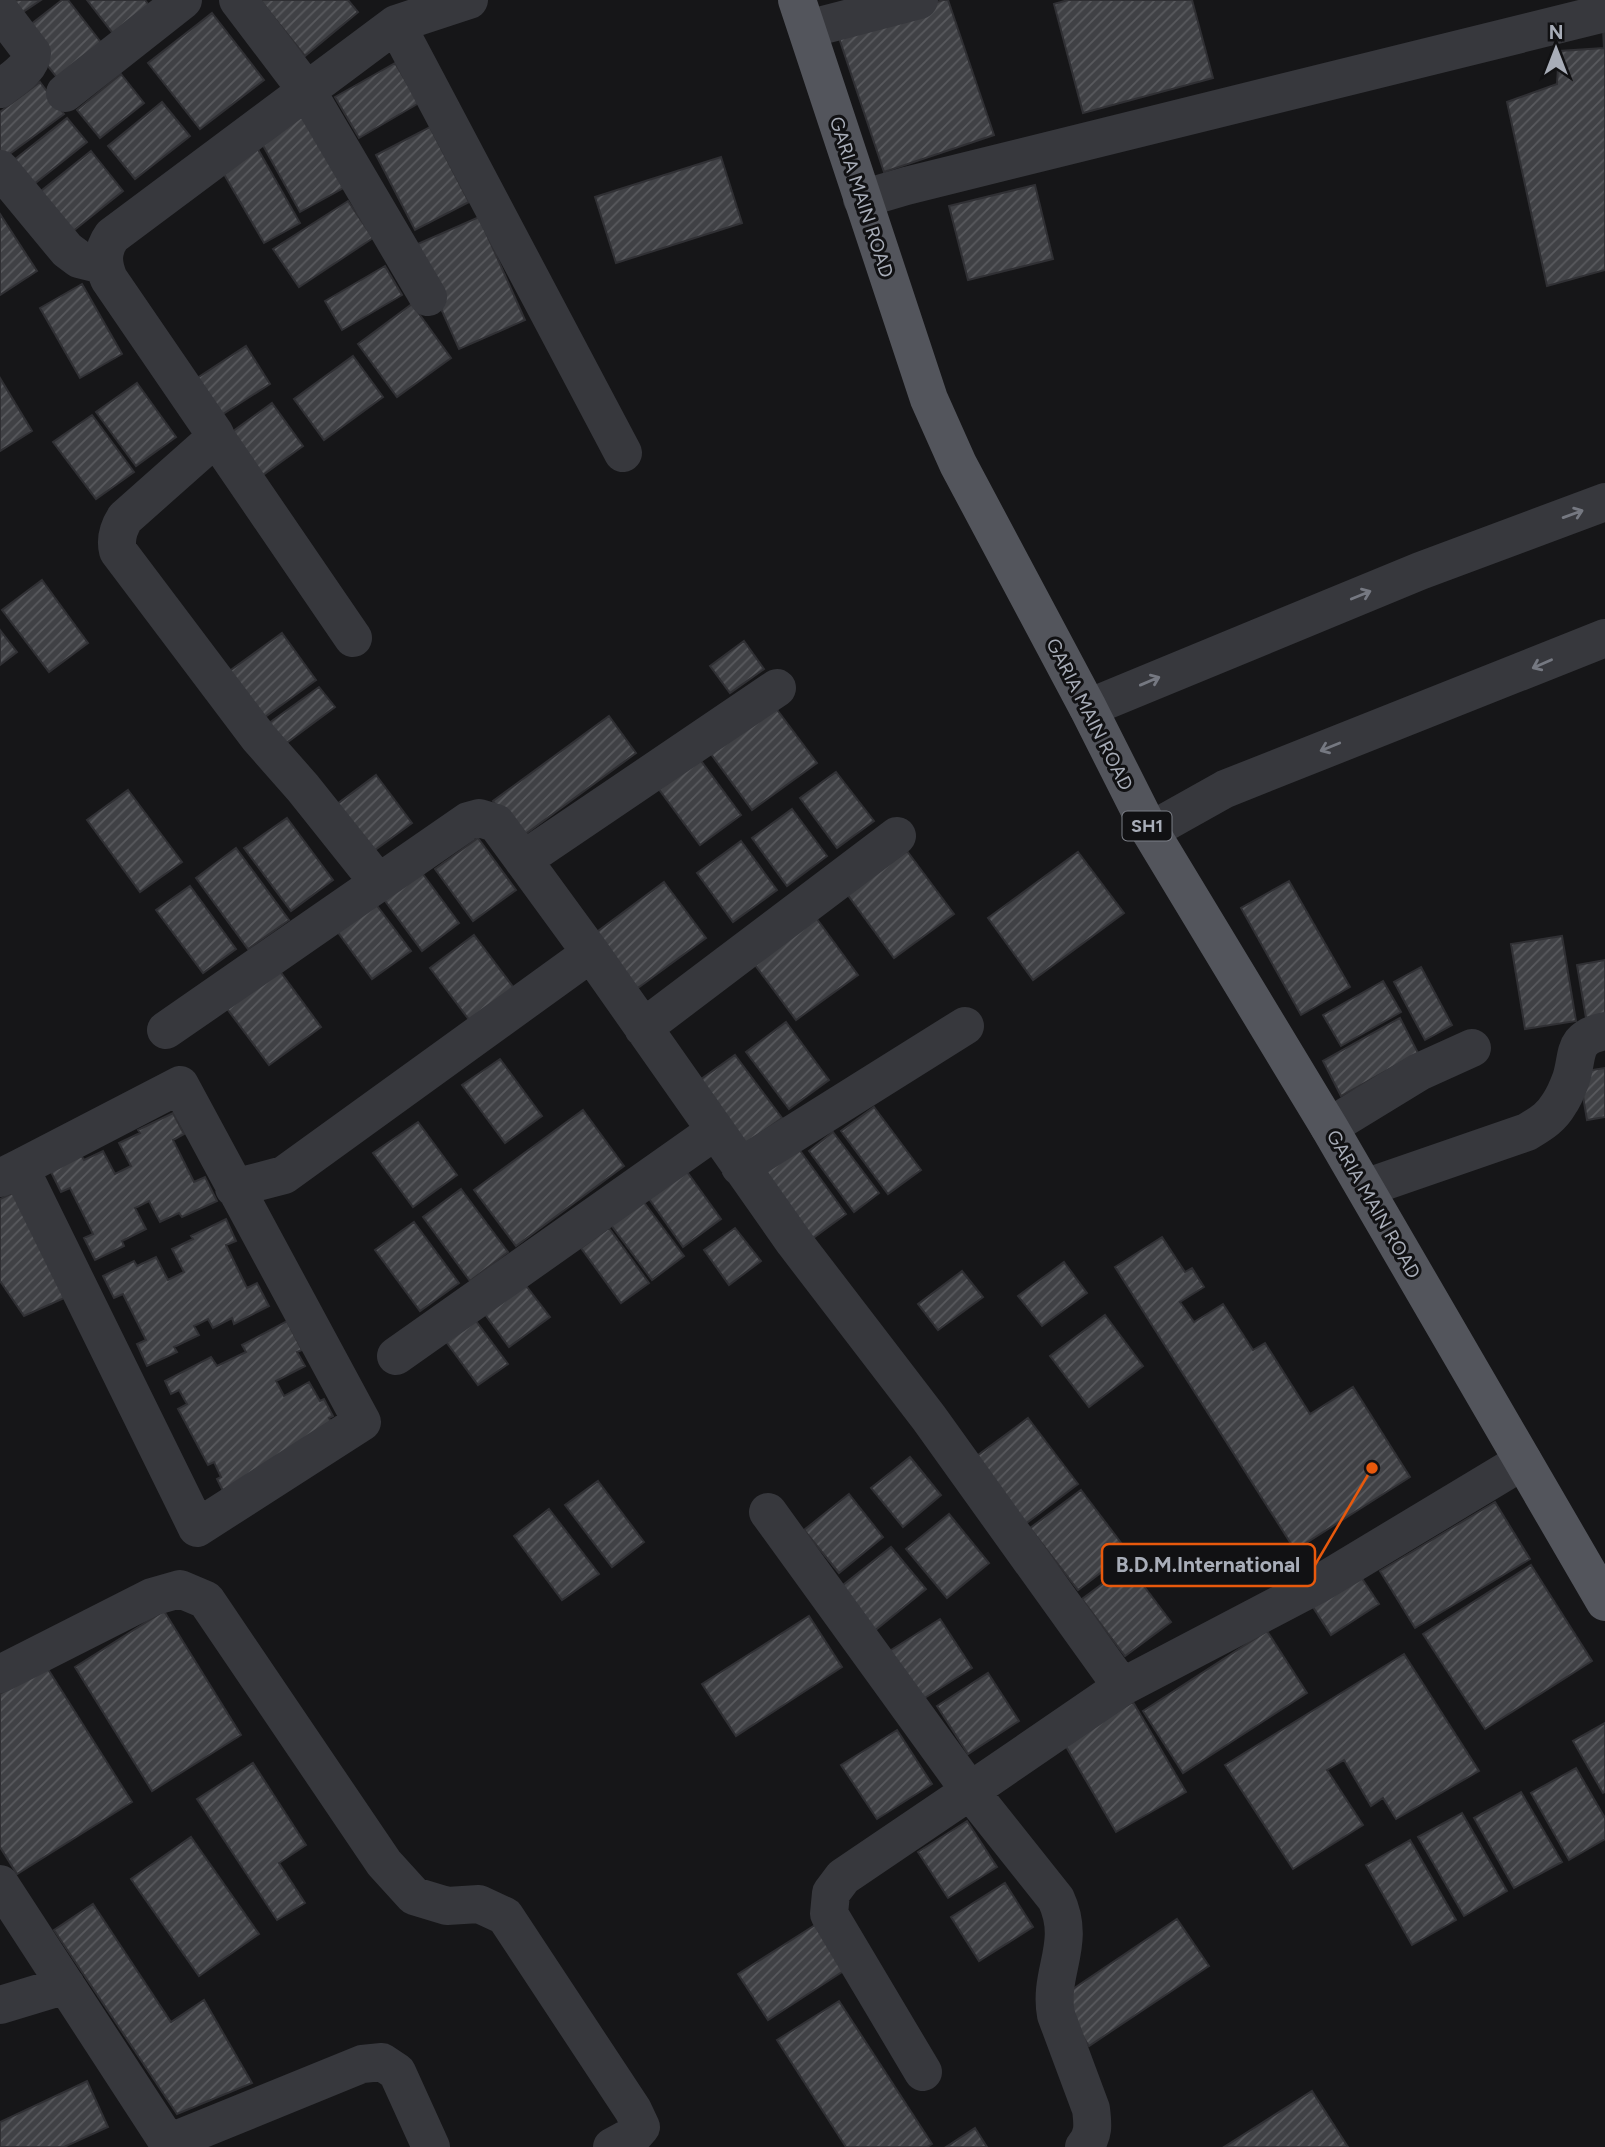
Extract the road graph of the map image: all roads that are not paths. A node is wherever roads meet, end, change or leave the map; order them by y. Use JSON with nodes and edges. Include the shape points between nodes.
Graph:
{"nodes":[{"id":1,"x":183,"y":0,"type":"edge"},
{"id":2,"x":238,"y":0,"type":"edge"},
{"id":3,"x":469,"y":0,"type":"edge"},
{"id":4,"x":919,"y":0,"type":"edge"},
{"id":5,"x":0,"y":10,"type":"edge"},
{"id":6,"x":1605,"y":13,"type":"edge"},
{"id":7,"x":802,"y":15,"type":"edge"},
{"id":8,"x":396,"y":24,"type":"junction"},
{"id":9,"x":0,"y":89,"type":"edge"},
{"id":10,"x":307,"y":90,"type":"junction"},
{"id":11,"x":65,"y":93,"type":"dead end"},
{"id":12,"x":0,"y":169,"type":"edge"},
{"id":13,"x":862,"y":199,"type":"junction"},
{"id":14,"x":103,"y":265,"type":"junction"},
{"id":15,"x":428,"y":297,"type":"dead end"},
{"id":16,"x":215,"y":436,"type":"junction"},
{"id":17,"x":623,"y":453,"type":"dead end"},
{"id":18,"x":1605,"y":502,"type":"edge"},
{"id":19,"x":353,"y":638,"type":"dead end"},
{"id":20,"x":1605,"y":638,"type":"edge"},
{"id":21,"x":777,"y":688,"type":"dead end"},
{"id":22,"x":1088,"y":708,"type":"junction"},
{"id":23,"x":1150,"y":831,"type":"junction"},
{"id":24,"x":897,"y":836,"type":"dead end"},
{"id":25,"x":523,"y":860,"type":"junction"},
{"id":26,"x":378,"y":882,"type":"junction"},
{"id":27,"x":591,"y":953,"type":"junction"},
{"id":28,"x":965,"y":1026,"type":"dead end"},
{"id":29,"x":642,"y":1028,"type":"junction"},
{"id":30,"x":166,"y":1030,"type":"dead end"},
{"id":31,"x":1605,"y":1031,"type":"edge"},
{"id":32,"x":1472,"y":1048,"type":"dead end"},
{"id":33,"x":1329,"y":1127,"type":"junction"},
{"id":34,"x":715,"y":1130,"type":"junction"},
{"id":35,"x":740,"y":1167,"type":"junction"},
{"id":36,"x":10,"y":1173,"type":"edge"},
{"id":37,"x":233,"y":1188,"type":"junction"},
{"id":38,"x":1365,"y":1188,"type":"junction"},
{"id":39,"x":396,"y":1356,"type":"dead end"},
{"id":40,"x":1523,"y":1461,"type":"junction"},
{"id":41,"x":768,"y":1512,"type":"dead end"},
{"id":42,"x":1600,"y":1581,"type":"edge"},
{"id":43,"x":0,"y":1674,"type":"edge"},
{"id":44,"x":1122,"y":1687,"type":"junction"},
{"id":45,"x":970,"y":1791,"type":"junction"},
{"id":46,"x":0,"y":1884,"type":"edge"},
{"id":47,"x":66,"y":1985,"type":"junction"},
{"id":48,"x":0,"y":2005,"type":"edge"},
{"id":49,"x":923,"y":2072,"type":"dead end"},
{"id":50,"x":170,"y":2145,"type":"edge"},
{"id":51,"x":431,"y":2147,"type":"edge"},
{"id":52,"x":612,"y":2147,"type":"edge"},
{"id":53,"x":1084,"y":2147,"type":"edge"}],
"edges":[{"from":1,"to":11,"type":"street"},
{"from":2,"to":10,"type":"street"},
{"from":3,"to":8,"type":"street"},
{"from":4,"to":7,"type":"street"},
{"from":5,"to":9,"type":"street","via":[[32,57],[26,68]]},
{"from":6,"to":13,"type":"street"},
{"from":7,"to":13,"type":"main road","name":"GARIA MAIN ROAD","number":"SH1"},
{"from":8,"to":10,"type":"street"},
{"from":8,"to":17,"type":"street"},
{"from":10,"to":14,"type":"street","via":[[112,236]]},
{"from":10,"to":15,"type":"street"},
{"from":12,"to":14,"type":"street","via":[[67,250],[79,259]]},
{"from":13,"to":22,"type":"main road","name":"GARIA MAIN ROAD","number":"SH1","via":[[929,399],[958,464]]},
{"from":14,"to":16,"type":"street"},
{"from":16,"to":19,"type":"street"},
{"from":16,"to":26,"type":"street","via":[[125,518],[117,534],[118,551],[259,738]]},
{"from":22,"to":18,"type":"street","one_way":true,"via":[[1420,571]]},
{"from":20,"to":23,"type":"street","one_way":true,"via":[[1225,789]]},
{"from":21,"to":25,"type":"street"},
{"from":22,"to":23,"type":"main road","name":"GARIA MAIN ROAD","number":"SH1"},
{"from":23,"to":33,"type":"main road","name":"GARIA MAIN ROAD","number":"SH1"},
{"from":24,"to":29,"type":"street"},
{"from":25,"to":26,"type":"street","via":[[496,823],[479,818]]},
{"from":25,"to":27,"type":"street"},
{"from":26,"to":30,"type":"street"},
{"from":27,"to":29,"type":"street"},
{"from":27,"to":37,"type":"street","via":[[284,1175]]},
{"from":28,"to":35,"type":"street"},
{"from":29,"to":34,"type":"street"},
{"from":31,"to":38,"type":"street","via":[[1580,1044],[1571,1078],[1547,1120],[1527,1132]]},
{"from":32,"to":33,"type":"street","via":[[1419,1072]]},
{"from":33,"to":38,"type":"main road","name":"GARIA MAIN ROAD","number":"SH1"},
{"from":34,"to":35,"type":"street"},
{"from":34,"to":39,"type":"street"},
{"from":35,"to":44,"type":"street","via":[[929,1418]]},
{"from":36,"to":37,"type":"street","via":[[180,1085]]},
{"from":36,"to":37,"type":"street","via":[[197,1528],[362,1422]]},
{"from":38,"to":40,"type":"main road","name":"GARIA MAIN ROAD","number":"SH1"},
{"from":40,"to":42,"type":"main road","name":"GARIA MAIN ROAD","number":"SH1"},
{"from":40,"to":44,"type":"street","via":[[1317,1586]]},
{"from":41,"to":45,"type":"street"},
{"from":43,"to":52,"type":"street","via":[[152,1597],[180,1589],[206,1600],[384,1863],[414,1896],[447,1906],[479,1904],[505,1916],[634,2110],[641,2127]]},
{"from":44,"to":45,"type":"street"},
{"from":45,"to":49,"type":"street","via":[[843,1877],[831,1893],[829,1914]]},
{"from":45,"to":53,"type":"street","via":[[1062,1912],[1065,1925],[1053,2002],[1091,2109],[1091,2138]]},
{"from":46,"to":47,"type":"street"},
{"from":47,"to":48,"type":"street"},
{"from":47,"to":50,"type":"street"},
{"from":50,"to":51,"type":"street","via":[[362,2064],[382,2062],[397,2072]]}]}
